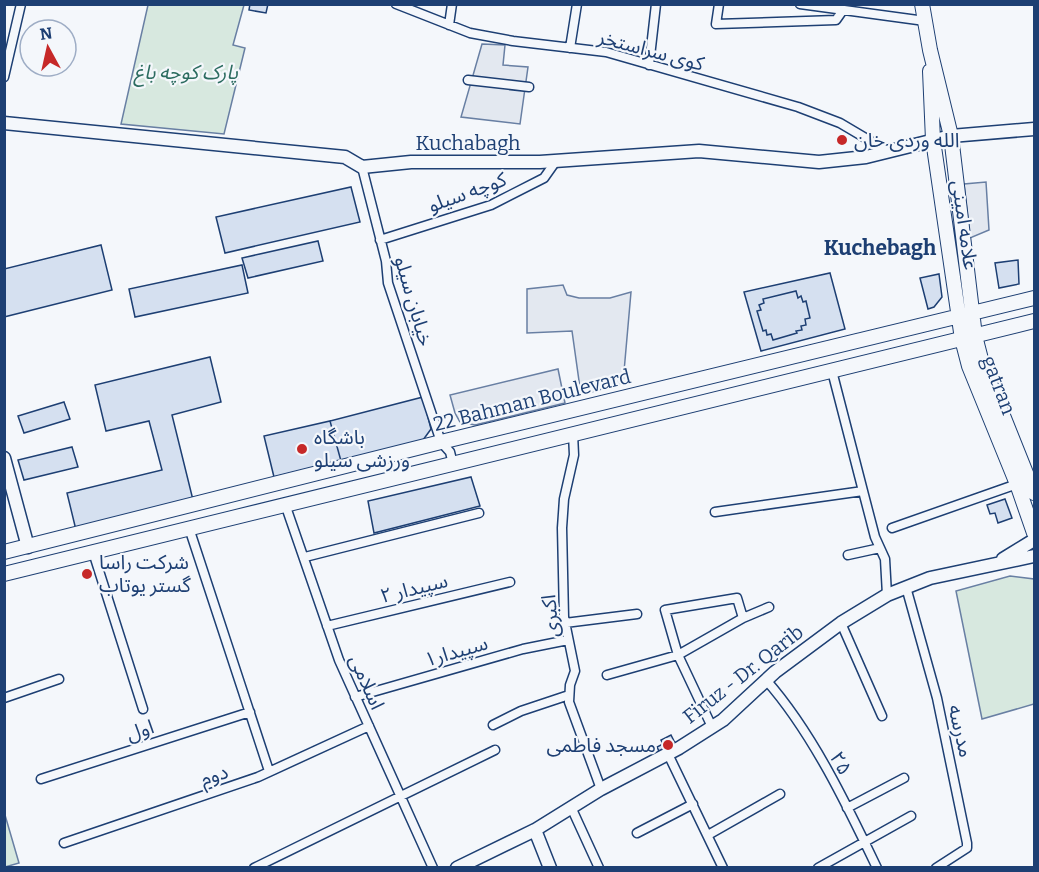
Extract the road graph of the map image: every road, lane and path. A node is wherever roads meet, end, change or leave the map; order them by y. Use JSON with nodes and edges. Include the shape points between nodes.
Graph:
{"nodes":[{"id":1,"x":21,"y":4,"type":"edge"},
{"id":2,"x":396,"y":4,"type":"edge"},
{"id":3,"x":452,"y":4,"type":"edge"},
{"id":4,"x":577,"y":4,"type":"edge"},
{"id":5,"x":656,"y":4,"type":"edge"},
{"id":6,"x":719,"y":4,"type":"edge"},
{"id":7,"x":800,"y":4,"type":"edge"},
{"id":8,"x":922,"y":4,"type":"edge"},
{"id":9,"x":843,"y":10,"type":"junction"},
{"id":10,"x":925,"y":21,"type":"junction"},
{"id":11,"x":448,"y":25,"type":"junction"},
{"id":12,"x":570,"y":48,"type":"junction"},
{"id":13,"x":930,"y":50,"type":"junction"},
{"id":14,"x":649,"y":65,"type":"junction"},
{"id":15,"x":4,"y":77,"type":"edge"},
{"id":16,"x":468,"y":80,"type":"dead end"},
{"id":17,"x":529,"y":87,"type":"dead end"},
{"id":18,"x":4,"y":123,"type":"edge"},
{"id":19,"x":1035,"y":129,"type":"edge"},
{"id":20,"x":951,"y":136,"type":"junction"},
{"id":21,"x":933,"y":140,"type":"junction"},
{"id":22,"x":890,"y":152,"type":"junction"},
{"id":23,"x":556,"y":161,"type":"junction"},
{"id":24,"x":362,"y":167,"type":"junction"},
{"id":25,"x":380,"y":240,"type":"junction"},
{"id":26,"x":1035,"y":298,"type":"edge"},
{"id":27,"x":965,"y":314,"type":"junction"},
{"id":28,"x":1035,"y":321,"type":"edge"},
{"id":29,"x":969,"y":337,"type":"junction"},
{"id":30,"x":832,"y":371,"type":"junction"},
{"id":31,"x":573,"y":434,"type":"junction"},
{"id":32,"x":441,"y":442,"type":"junction"},
{"id":33,"x":4,"y":458,"type":"edge"},
{"id":34,"x":453,"y":464,"type":"junction"},
{"id":35,"x":1017,"y":484,"type":"junction"},
{"id":36,"x":863,"y":491,"type":"junction"},
{"id":37,"x":1035,"y":493,"type":"edge"},
{"id":38,"x":285,"y":504,"type":"junction"},
{"id":39,"x":715,"y":512,"type":"dead end"},
{"id":40,"x":478,"y":513,"type":"dead end"},
{"id":41,"x":189,"y":528,"type":"junction"},
{"id":42,"x":892,"y":528,"type":"dead end"},
{"id":43,"x":1035,"y":533,"type":"edge"},
{"id":44,"x":1035,"y":540,"type":"edge"},
{"id":45,"x":28,"y":547,"type":"junction"},
{"id":46,"x":880,"y":548,"type":"junction"},
{"id":47,"x":4,"y":552,"type":"edge"},
{"id":48,"x":93,"y":552,"type":"junction"},
{"id":49,"x":848,"y":555,"type":"dead end"},
{"id":50,"x":1035,"y":556,"type":"edge"},
{"id":51,"x":305,"y":557,"type":"junction"},
{"id":52,"x":997,"y":563,"type":"junction"},
{"id":53,"x":4,"y":574,"type":"edge"},
{"id":54,"x":510,"y":582,"type":"dead end"},
{"id":55,"x":906,"y":587,"type":"junction"},
{"id":56,"x":887,"y":595,"type":"junction"},
{"id":57,"x":769,"y":607,"type":"dead end"},
{"id":58,"x":638,"y":614,"type":"dead end"},
{"id":59,"x":743,"y":618,"type":"junction"},
{"id":60,"x":565,"y":623,"type":"junction"},
{"id":61,"x":842,"y":623,"type":"junction"},
{"id":62,"x":327,"y":626,"type":"junction"},
{"id":63,"x":568,"y":640,"type":"junction"},
{"id":64,"x":678,"y":655,"type":"junction"},
{"id":65,"x":607,"y":675,"type":"dead end"},
{"id":66,"x":59,"y":679,"type":"dead end"},
{"id":67,"x":766,"y":680,"type":"junction"},
{"id":68,"x":569,"y":695,"type":"junction"},
{"id":69,"x":355,"y":697,"type":"junction"},
{"id":70,"x":4,"y":698,"type":"edge"},
{"id":71,"x":143,"y":709,"type":"dead end"},
{"id":72,"x":250,"y":712,"type":"junction"},
{"id":73,"x":882,"y":716,"type":"dead end"},
{"id":74,"x":493,"y":725,"type":"dead end"},
{"id":75,"x":369,"y":726,"type":"junction"},
{"id":76,"x":712,"y":727,"type":"junction"},
{"id":77,"x":495,"y":750,"type":"dead end"},
{"id":78,"x":668,"y":754,"type":"junction"},
{"id":79,"x":269,"y":771,"type":"junction"},
{"id":80,"x":904,"y":778,"type":"dead end"},
{"id":81,"x":40,"y":779,"type":"dead end"},
{"id":82,"x":601,"y":789,"type":"junction"},
{"id":83,"x":780,"y":794,"type":"dead end"},
{"id":84,"x":401,"y":796,"type":"junction"},
{"id":85,"x":693,"y":804,"type":"junction"},
{"id":86,"x":571,"y":807,"type":"junction"},
{"id":87,"x":847,"y":808,"type":"junction"},
{"id":88,"x":911,"y":816,"type":"dead end"},
{"id":89,"x":535,"y":830,"type":"junction"},
{"id":90,"x":637,"y":833,"type":"dead end"},
{"id":91,"x":708,"y":835,"type":"junction"},
{"id":92,"x":865,"y":842,"type":"junction"},
{"id":93,"x":64,"y":843,"type":"dead end"},
{"id":94,"x":474,"y":864,"type":"edge"},
{"id":95,"x":254,"y":867,"type":"edge"},
{"id":96,"x":433,"y":867,"type":"edge"},
{"id":97,"x":457,"y":867,"type":"edge"},
{"id":98,"x":550,"y":867,"type":"edge"},
{"id":99,"x":599,"y":867,"type":"edge"},
{"id":100,"x":723,"y":867,"type":"edge"},
{"id":101,"x":818,"y":867,"type":"edge"},
{"id":102,"x":878,"y":867,"type":"edge"},
{"id":103,"x":936,"y":867,"type":"edge"}],
"edges":[{"from":1,"to":15,"type":"street"},
{"from":2,"to":11,"type":"street","name":"کوی سراستخر"},
{"from":3,"to":11,"type":"street"},
{"from":4,"to":12,"type":"street"},
{"from":5,"to":14,"type":"street"},
{"from":6,"to":9,"type":"street","via":[[716,24],[836,20]]},
{"from":7,"to":9,"type":"street"},
{"from":8,"to":10,"type":"main road"},
{"from":9,"to":10,"type":"street"},
{"from":10,"to":13,"type":"main road"},
{"from":11,"to":12,"type":"street","name":"کوی سراستخر","via":[[470,33]]},
{"from":12,"to":14,"type":"street","name":"کوی سراستخر","via":[[606,52]]},
{"from":13,"to":20,"type":"main road","name":"علامه امینی"},
{"from":13,"to":21,"type":"main road","name":"علامه امینی"},
{"from":14,"to":22,"type":"street","name":"کوی سراستخر","via":[[798,107],[840,123]]},
{"from":16,"to":17,"type":"street"},
{"from":18,"to":24,"type":"main road","name":"Kuchabagh","via":[[345,157]]},
{"from":19,"to":20,"type":"main road"},
{"from":20,"to":21,"type":"main road","name":"Kuchabagh"},
{"from":20,"to":27,"type":"main road","name":"علامه امینی"},
{"from":21,"to":22,"type":"main road","name":"Kuchabagh"},
{"from":21,"to":27,"type":"main road","name":"علامه امینی"},
{"from":22,"to":23,"type":"main road","name":"Kuchabagh","via":[[819,162],[699,151]]},
{"from":23,"to":24,"type":"main road","name":"Kuchabagh","via":[[411,162]]},
{"from":23,"to":25,"type":"street","name":"کوچه سیلو","via":[[544,178],[491,206]]},
{"from":24,"to":25,"type":"street","name":"خیابان سیلو"},
{"from":25,"to":32,"type":"street","name":"خیابان سیلو","via":[[388,283]]},
{"from":26,"to":27,"type":"main road","name":"22 Bahman Boulevard"},
{"from":27,"to":29,"type":"main road","name":"gatran"},
{"from":27,"to":32,"type":"main road","name":"22 Bahman Boulevard"},
{"from":28,"to":29,"type":"main road"},
{"from":29,"to":30,"type":"main road"},
{"from":29,"to":35,"type":"main road","name":"gatran","via":[[969,366]]},
{"from":29,"to":37,"type":"main road","name":"gatran"},
{"from":30,"to":31,"type":"main road"},
{"from":30,"to":36,"type":"street"},
{"from":31,"to":34,"type":"main road"},
{"from":31,"to":60,"type":"street","name":"اکبری","via":[[574,455],[562,528]]},
{"from":32,"to":34,"type":"street","name":"خیابان سیلو"},
{"from":32,"to":45,"type":"main road","name":"22 Bahman Boulevard"},
{"from":33,"to":45,"type":"main road"},
{"from":34,"to":38,"type":"main road"},
{"from":35,"to":42,"type":"street"},
{"from":35,"to":43,"type":"main road","name":"gatran"},
{"from":36,"to":39,"type":"street"},
{"from":36,"to":46,"type":"street"},
{"from":38,"to":41,"type":"main road"},
{"from":38,"to":51,"type":"street","name":"اسلامی"},
{"from":40,"to":51,"type":"street"},
{"from":41,"to":48,"type":"main road"},
{"from":41,"to":72,"type":"street"},
{"from":44,"to":52,"type":"main road"},
{"from":45,"to":47,"type":"main road","name":"22 Bahman Boulevard"},
{"from":46,"to":49,"type":"street"},
{"from":46,"to":56,"type":"street","via":[[885,559]]},
{"from":48,"to":53,"type":"main road"},
{"from":48,"to":71,"type":"street"},
{"from":50,"to":52,"type":"main road","name":"Firuz - Dr. Qarib"},
{"from":51,"to":62,"type":"street","name":"اسلامی"},
{"from":52,"to":55,"type":"main road","name":"Firuz - Dr. Qarib"},
{"from":54,"to":62,"type":"street","name":"سپیدار ۲"},
{"from":55,"to":56,"type":"main road","name":"Firuz - Dr. Qarib"},
{"from":55,"to":103,"type":"street","name":"مدرسه","via":[[937,698],[967,843],[963,852]]},
{"from":56,"to":61,"type":"main road","name":"Firuz - Dr. Qarib"},
{"from":57,"to":59,"type":"street"},
{"from":58,"to":60,"type":"street"},
{"from":59,"to":64,"type":"street"},
{"from":59,"to":64,"type":"street","via":[[738,598],[665,610]]},
{"from":60,"to":63,"type":"street","name":"اکبری"},
{"from":61,"to":67,"type":"main road","name":"Firuz - Dr. Qarib"},
{"from":61,"to":73,"type":"street"},
{"from":62,"to":69,"type":"street","name":"اسلامی"},
{"from":63,"to":68,"type":"street","name":"اکبری","via":[[575,671]]},
{"from":63,"to":69,"type":"street","name":"سپیدار۱"},
{"from":64,"to":65,"type":"street"},
{"from":64,"to":76,"type":"street"},
{"from":66,"to":70,"type":"street"},
{"from":67,"to":76,"type":"main road","name":"Firuz - Dr. Qarib"},
{"from":67,"to":87,"type":"street","name":"۲۵","via":[[800,725]]},
{"from":68,"to":74,"type":"street"},
{"from":68,"to":82,"type":"street","name":"اکبری"},
{"from":69,"to":75,"type":"street","name":"اسلامی"},
{"from":72,"to":79,"type":"street"},
{"from":72,"to":81,"type":"street","name":"اول"},
{"from":75,"to":79,"type":"street","name":"دوم"},
{"from":75,"to":84,"type":"street","name":"اسلامی"},
{"from":76,"to":78,"type":"main road","name":"Firuz - Dr. Qarib"},
{"from":77,"to":84,"type":"street"},
{"from":78,"to":82,"type":"main road","name":"Firuz - Dr. Qarib"},
{"from":78,"to":85,"type":"street"},
{"from":79,"to":93,"type":"street","name":"دوم"},
{"from":80,"to":87,"type":"street"},
{"from":82,"to":86,"type":"main road","name":"Firuz - Dr. Qarib"},
{"from":83,"to":91,"type":"street"},
{"from":84,"to":95,"type":"street"},
{"from":84,"to":96,"type":"street","name":"اسلامی"},
{"from":85,"to":90,"type":"street"},
{"from":85,"to":91,"type":"street"},
{"from":86,"to":89,"type":"main road","name":"Firuz - Dr. Qarib"},
{"from":86,"to":99,"type":"street"},
{"from":87,"to":92,"type":"street","name":"۲۵"},
{"from":88,"to":92,"type":"street"},
{"from":89,"to":94,"type":"main road","name":"Firuz - Dr. Qarib"},
{"from":89,"to":98,"type":"main road"},
{"from":91,"to":100,"type":"street"},
{"from":92,"to":101,"type":"street"},
{"from":92,"to":102,"type":"street","name":"۲۵"},
{"from":94,"to":97,"type":"main road","name":"Firuz - Dr. Qarib"}]}
